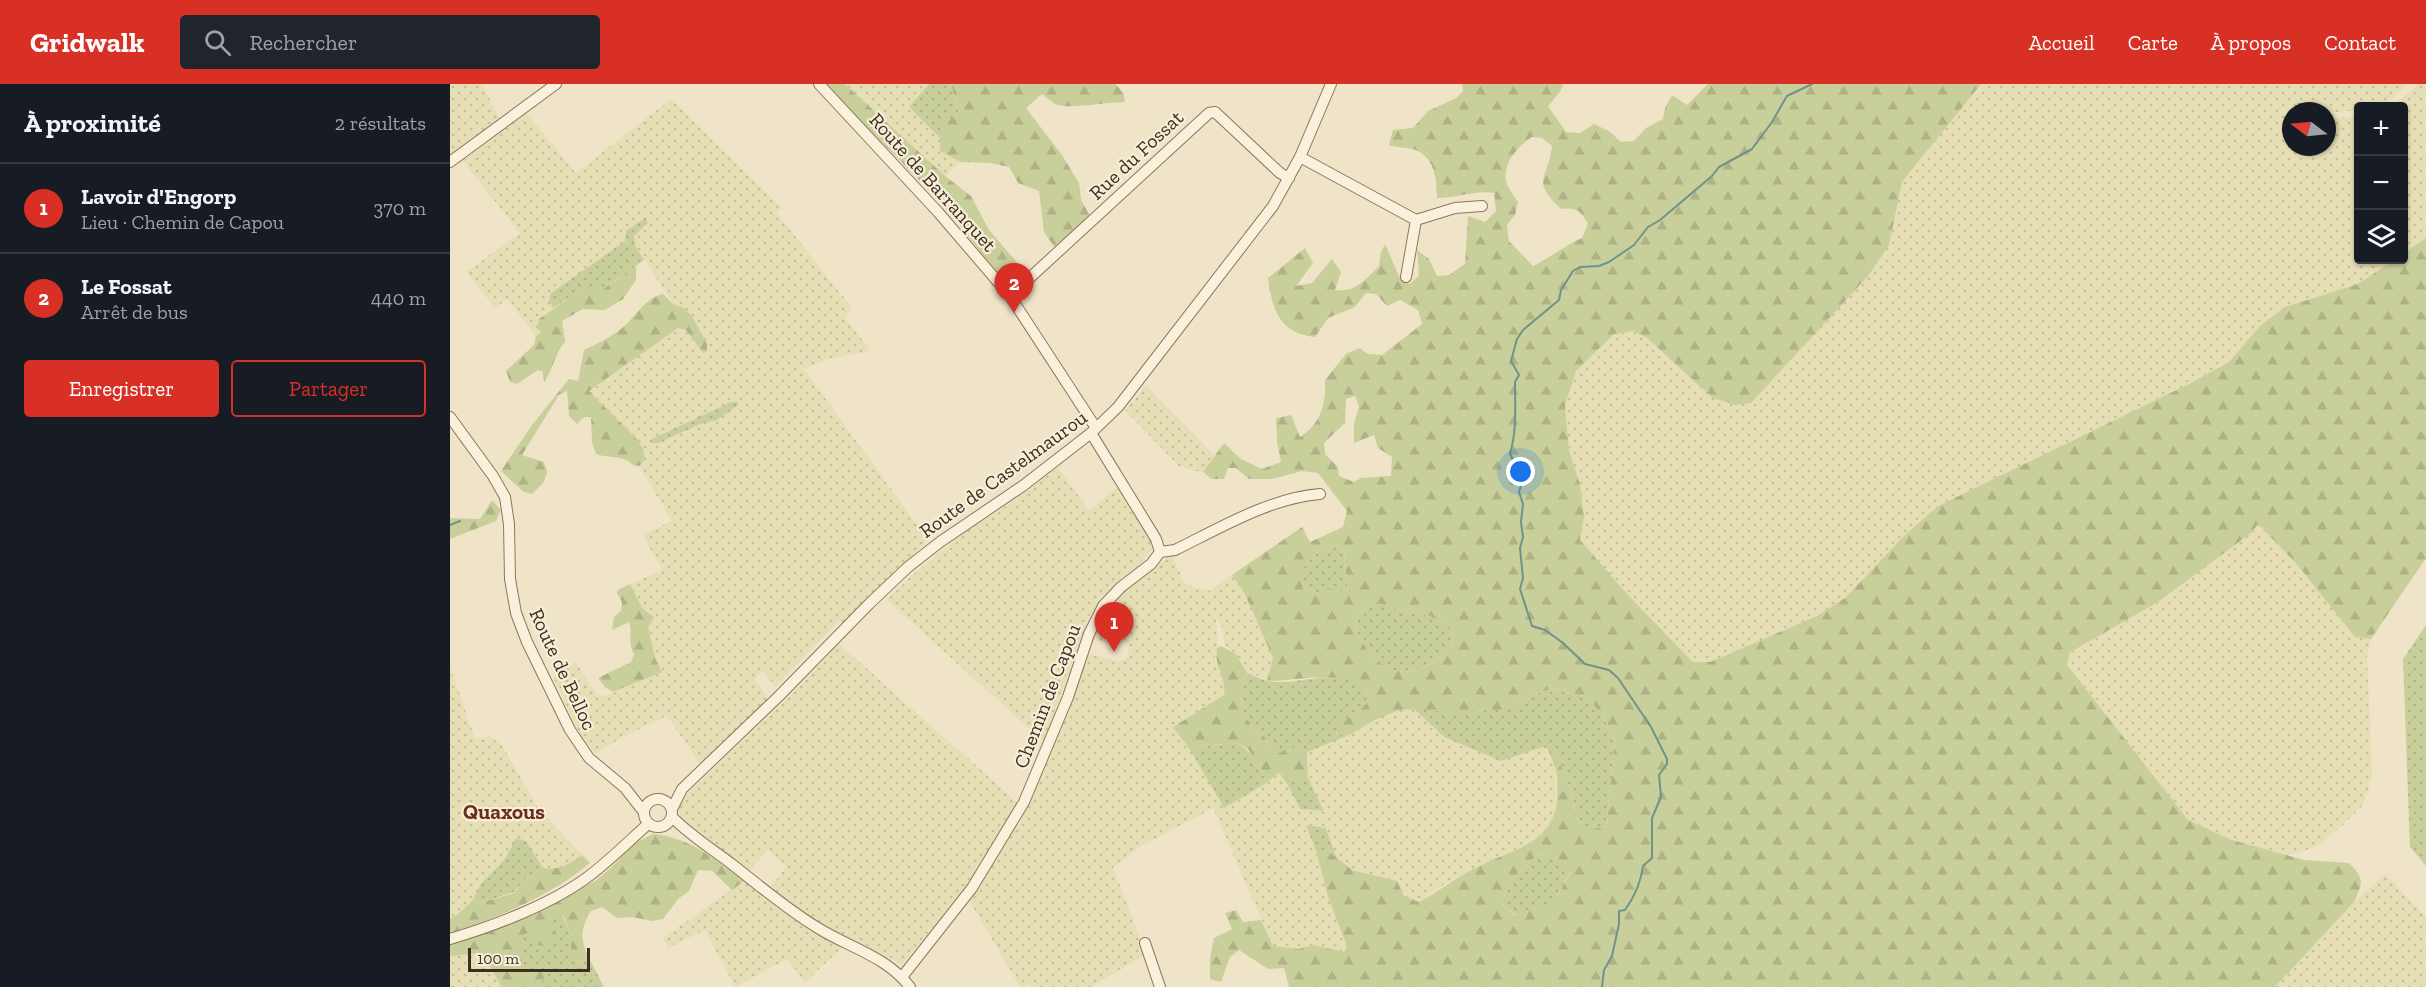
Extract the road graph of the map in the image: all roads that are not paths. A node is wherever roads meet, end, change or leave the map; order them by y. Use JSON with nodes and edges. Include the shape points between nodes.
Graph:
{"nodes":[{"id":1,"x":555,"y":84,"type":"edge"},
{"id":2,"x":819,"y":84,"type":"edge"},
{"id":3,"x":1330,"y":84,"type":"edge"},
{"id":4,"x":1300,"y":157,"type":"junction"},
{"id":5,"x":450,"y":162,"type":"edge"},
{"id":6,"x":1289,"y":178,"type":"junction"},
{"id":7,"x":1482,"y":206,"type":"dead end"},
{"id":8,"x":1416,"y":219,"type":"junction"},
{"id":9,"x":1406,"y":277,"type":"dead end"},
{"id":10,"x":1010,"y":296,"type":"junction"},
{"id":11,"x":450,"y":417,"type":"edge"},
{"id":12,"x":1094,"y":431,"type":"junction"},
{"id":13,"x":1320,"y":494,"type":"dead end"},
{"id":14,"x":1160,"y":552,"type":"junction"},
{"id":15,"x":625,"y":788,"type":"junction"},
{"id":16,"x":682,"y":789,"type":"junction"},
{"id":17,"x":657,"y":800,"type":"junction"},
{"id":18,"x":643,"y":811,"type":"junction"},
{"id":19,"x":672,"y":813,"type":"junction"},
{"id":20,"x":648,"y":824,"type":"junction"},
{"id":21,"x":664,"y":826,"type":"junction"},
{"id":22,"x":693,"y":837,"type":"junction"},
{"id":23,"x":450,"y":939,"type":"edge"},
{"id":24,"x":1145,"y":944,"type":"dead end"},
{"id":25,"x":902,"y":976,"type":"junction"},
{"id":26,"x":910,"y":987,"type":"edge"},
{"id":27,"x":1160,"y":987,"type":"edge"}],
"edges":[{"from":1,"to":5,"type":"street"},
{"from":2,"to":10,"type":"street","name":"Route de Barranquet"},
{"from":3,"to":4,"type":"street","name":"Route de Castelmaurou"},
{"from":4,"to":6,"type":"street","name":"Route de Castelmaurou"},
{"from":4,"to":8,"type":"street"},
{"from":6,"to":10,"type":"street","name":"Rue du Fossat","via":[[1215,112],[1209,113]]},
{"from":6,"to":12,"type":"street","name":"Route de Castelmaurou","via":[[1273,206],[1178,332]]},
{"from":7,"to":8,"type":"street","via":[[1455,208]]},
{"from":8,"to":9,"type":"street"},
{"from":10,"to":12,"type":"street","name":"Route de Barranquet"},
{"from":11,"to":15,"type":"street","name":"Route de Belloc","via":[[505,497],[511,587],[527,642],[579,747]]},
{"from":12,"to":14,"type":"street","via":[[1156,538]]},
{"from":12,"to":16,"type":"street","name":"Route de Castelmaurou","via":[[908,567]]},
{"from":13,"to":14,"type":"street","via":[[1304,495],[1266,508],[1175,550]]},
{"from":14,"to":25,"type":"street","name":"Chemin de Capou","via":[[1103,606],[1024,802],[972,888]]},
{"from":15,"to":17,"type":"street","name":"Route de Belloc"},
{"from":15,"to":18,"type":"street","name":"Route de Belloc"},
{"from":16,"to":17,"type":"street","name":"Route de Castelmaurou"},
{"from":16,"to":19,"type":"street","name":"Route de Castelmaurou"},
{"from":17,"to":18,"type":"street","via":[[646,804]]},
{"from":17,"to":19,"type":"street","name":"Route de Belloc","via":[[668,803]]},
{"from":18,"to":20,"type":"street","name":"Route de Belloc"},
{"from":19,"to":21,"type":"street"},
{"from":19,"to":22,"type":"street","name":"Route de Belloc"},
{"from":20,"to":21,"type":"street"},
{"from":20,"to":23,"type":"street","via":[[587,877],[563,892]]},
{"from":21,"to":22,"type":"street"},
{"from":22,"to":25,"type":"street","via":[[818,928],[870,954]]},
{"from":24,"to":27,"type":"street"},
{"from":25,"to":26,"type":"street"}]}
